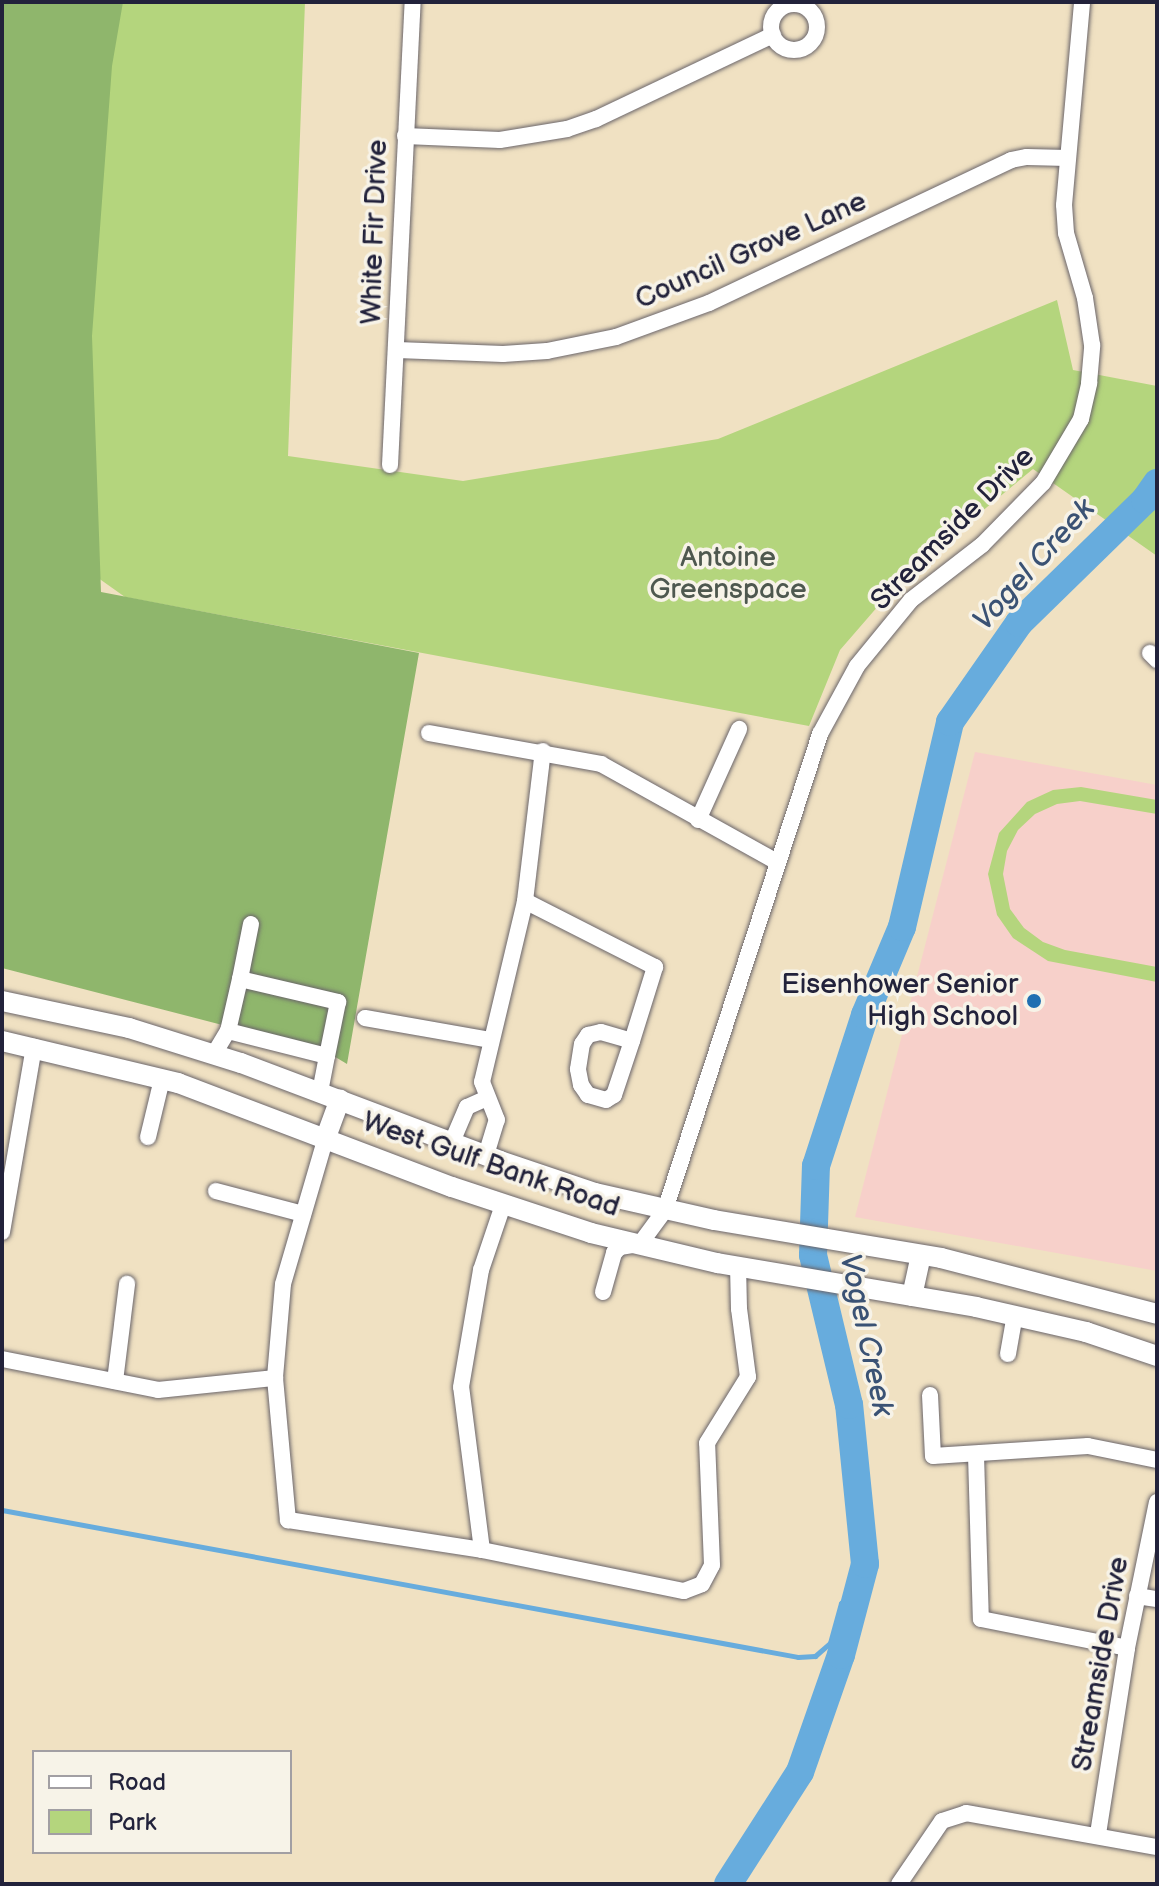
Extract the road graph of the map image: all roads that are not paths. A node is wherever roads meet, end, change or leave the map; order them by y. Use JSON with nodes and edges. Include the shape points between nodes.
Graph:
{"nodes":[{"id":1,"x":413,"y":2,"type":"edge"},
{"id":2,"x":1082,"y":2,"type":"edge"},
{"id":3,"x":773,"y":35,"type":"dead end"},
{"id":4,"x":405,"y":136,"type":"junction"},
{"id":5,"x":1067,"y":158,"type":"junction"},
{"id":6,"x":397,"y":350,"type":"junction"},
{"id":7,"x":390,"y":465,"type":"dead end"},
{"id":8,"x":739,"y":729,"type":"dead end"},
{"id":9,"x":429,"y":733,"type":"dead end"},
{"id":10,"x":543,"y":751,"type":"junction"},
{"id":11,"x":698,"y":820,"type":"junction"},
{"id":12,"x":777,"y":862,"type":"junction"},
{"id":13,"x":525,"y":901,"type":"junction"},
{"id":14,"x":251,"y":924,"type":"dead end"},
{"id":15,"x":240,"y":979,"type":"junction"},
{"id":16,"x":2,"y":1001,"type":"edge"},
{"id":17,"x":365,"y":1018,"type":"dead end"},
{"id":18,"x":228,"y":1031,"type":"junction"},
{"id":19,"x":491,"y":1040,"type":"junction"},
{"id":20,"x":2,"y":1041,"type":"edge"},
{"id":21,"x":632,"y":1041,"type":"dead end"},
{"id":22,"x":34,"y":1047,"type":"junction"},
{"id":23,"x":214,"y":1054,"type":"junction"},
{"id":24,"x":327,"y":1056,"type":"junction"},
{"id":25,"x":162,"y":1079,"type":"junction"},
{"id":26,"x":320,"y":1092,"type":"junction"},
{"id":27,"x":487,"y":1098,"type":"junction"},
{"id":28,"x":340,"y":1099,"type":"junction"},
{"id":29,"x":148,"y":1137,"type":"dead end"},
{"id":30,"x":326,"y":1137,"type":"junction"},
{"id":31,"x":452,"y":1142,"type":"junction"},
{"id":32,"x":486,"y":1155,"type":"junction"},
{"id":33,"x":216,"y":1191,"type":"dead end"},
{"id":34,"x":503,"y":1205,"type":"junction"},
{"id":35,"x":665,"y":1210,"type":"junction"},
{"id":36,"x":303,"y":1214,"type":"junction"},
{"id":37,"x":2,"y":1232,"type":"edge"},
{"id":38,"x":640,"y":1244,"type":"junction"},
{"id":39,"x":921,"y":1255,"type":"junction"},
{"id":40,"x":738,"y":1266,"type":"junction"},
{"id":41,"x":127,"y":1284,"type":"dead end"},
{"id":42,"x":603,"y":1292,"type":"dead end"},
{"id":43,"x":912,"y":1296,"type":"junction"},
{"id":44,"x":1157,"y":1314,"type":"edge"},
{"id":45,"x":1015,"y":1316,"type":"junction"},
{"id":46,"x":1008,"y":1354,"type":"dead end"},
{"id":47,"x":1157,"y":1356,"type":"edge"},
{"id":48,"x":2,"y":1359,"type":"edge"},
{"id":49,"x":275,"y":1378,"type":"junction"},
{"id":50,"x":115,"y":1381,"type":"junction"},
{"id":51,"x":930,"y":1395,"type":"dead end"},
{"id":52,"x":976,"y":1455,"type":"junction"},
{"id":53,"x":1157,"y":1460,"type":"edge"},
{"id":54,"x":1157,"y":1502,"type":"edge"},
{"id":55,"x":1152,"y":1548,"type":"edge"},
{"id":56,"x":482,"y":1550,"type":"junction"},
{"id":57,"x":1137,"y":1596,"type":"junction"},
{"id":58,"x":1157,"y":1599,"type":"edge"},
{"id":59,"x":1127,"y":1648,"type":"junction"},
{"id":60,"x":1098,"y":1834,"type":"junction"},
{"id":61,"x":1157,"y":1847,"type":"edge"},
{"id":62,"x":899,"y":1884,"type":"edge"}],
"edges":[{"from":1,"to":4,"type":"street","name":"White Fir Drive"},
{"from":2,"to":5,"type":"street","name":"Streamside Drive"},
{"from":3,"to":4,"type":"street","via":[[567,129],[500,140]]},
{"from":4,"to":6,"type":"street","name":"White Fir Drive"},
{"from":5,"to":6,"type":"street","name":"Council Grove Lane","via":[[1011,160],[700,308],[616,337],[503,354]]},
{"from":5,"to":12,"type":"street","name":"Streamside Drive","via":[[1066,233],[1092,345],[1081,419],[1043,483],[982,545],[911,600],[857,666],[820,734]]},
{"from":6,"to":7,"type":"street","name":"White Fir Drive"},
{"from":8,"to":11,"type":"street"},
{"from":9,"to":10,"type":"street"},
{"from":10,"to":11,"type":"street","via":[[601,764]]},
{"from":10,"to":13,"type":"street"},
{"from":11,"to":12,"type":"street"},
{"from":12,"to":35,"type":"street","name":"Streamside Drive"},
{"from":13,"to":19,"type":"street"},
{"from":13,"to":21,"type":"street","via":[[655,967]]},
{"from":14,"to":15,"type":"street"},
{"from":15,"to":18,"type":"street"},
{"from":15,"to":24,"type":"street","via":[[338,1002]]},
{"from":16,"to":23,"type":"main road","name":"West Gulf Bank Road","via":[[129,1028]]},
{"from":17,"to":19,"type":"street"},
{"from":18,"to":23,"type":"street"},
{"from":18,"to":24,"type":"street"},
{"from":19,"to":27,"type":"street","via":[[482,1082]]},
{"from":20,"to":22,"type":"main road","name":"West Gulf Bank Road"},
{"from":22,"to":25,"type":"main road","name":"West Gulf Bank Road"},
{"from":22,"to":37,"type":"street"},
{"from":23,"to":26,"type":"main road","name":"West Gulf Bank Road"},
{"from":24,"to":26,"type":"street"},
{"from":25,"to":29,"type":"street"},
{"from":25,"to":30,"type":"main road","name":"West Gulf Bank Road"},
{"from":26,"to":28,"type":"main road","name":"West Gulf Bank Road"},
{"from":27,"to":31,"type":"street","via":[[467,1107]]},
{"from":27,"to":32,"type":"street","via":[[497,1125]]},
{"from":28,"to":30,"type":"main road"},
{"from":28,"to":31,"type":"main road","name":"West Gulf Bank Road"},
{"from":30,"to":34,"type":"main road","name":"West Gulf Bank Road"},
{"from":30,"to":36,"type":"street"},
{"from":31,"to":32,"type":"main road","name":"West Gulf Bank Road"},
{"from":32,"to":35,"type":"main road","name":"West Gulf Bank Road","via":[[595,1193]]},
{"from":33,"to":36,"type":"street"},
{"from":34,"to":38,"type":"main road","name":"West Gulf Bank Road"},
{"from":34,"to":56,"type":"street","via":[[481,1270],[461,1387]]},
{"from":35,"to":38,"type":"street","name":"Streamside Drive"},
{"from":35,"to":39,"type":"main road","name":"West Gulf Bank Road"},
{"from":36,"to":49,"type":"street","via":[[283,1284]]},
{"from":38,"to":40,"type":"main road","name":"West Gulf Bank Road"},
{"from":38,"to":42,"type":"street","name":"Streamside Drive","via":[[614,1253]]},
{"from":39,"to":43,"type":"main road"},
{"from":39,"to":44,"type":"main road","name":"West Gulf Bank Road"},
{"from":40,"to":43,"type":"main road","name":"West Gulf Bank Road"},
{"from":40,"to":56,"type":"street","via":[[748,1377],[707,1443],[712,1565],[702,1584],[684,1591]]},
{"from":41,"to":50,"type":"street"},
{"from":43,"to":45,"type":"main road","name":"West Gulf Bank Road"},
{"from":45,"to":46,"type":"street"},
{"from":45,"to":47,"type":"main road","name":"West Gulf Bank Road"},
{"from":48,"to":50,"type":"street"},
{"from":49,"to":50,"type":"street","via":[[158,1390]]},
{"from":49,"to":56,"type":"street","via":[[288,1520]]},
{"from":51,"to":52,"type":"street","via":[[933,1456]]},
{"from":52,"to":53,"type":"street","via":[[1088,1446]]},
{"from":52,"to":59,"type":"street","via":[[981,1619]]},
{"from":54,"to":55,"type":"street","name":"Streamside Drive"},
{"from":55,"to":57,"type":"street","name":"Streamside Drive"},
{"from":57,"to":58,"type":"street"},
{"from":57,"to":59,"type":"street","name":"Streamside Drive"},
{"from":59,"to":60,"type":"street","name":"Streamside Drive"},
{"from":60,"to":61,"type":"street"},
{"from":60,"to":62,"type":"street","via":[[966,1813],[942,1821]]}]}
